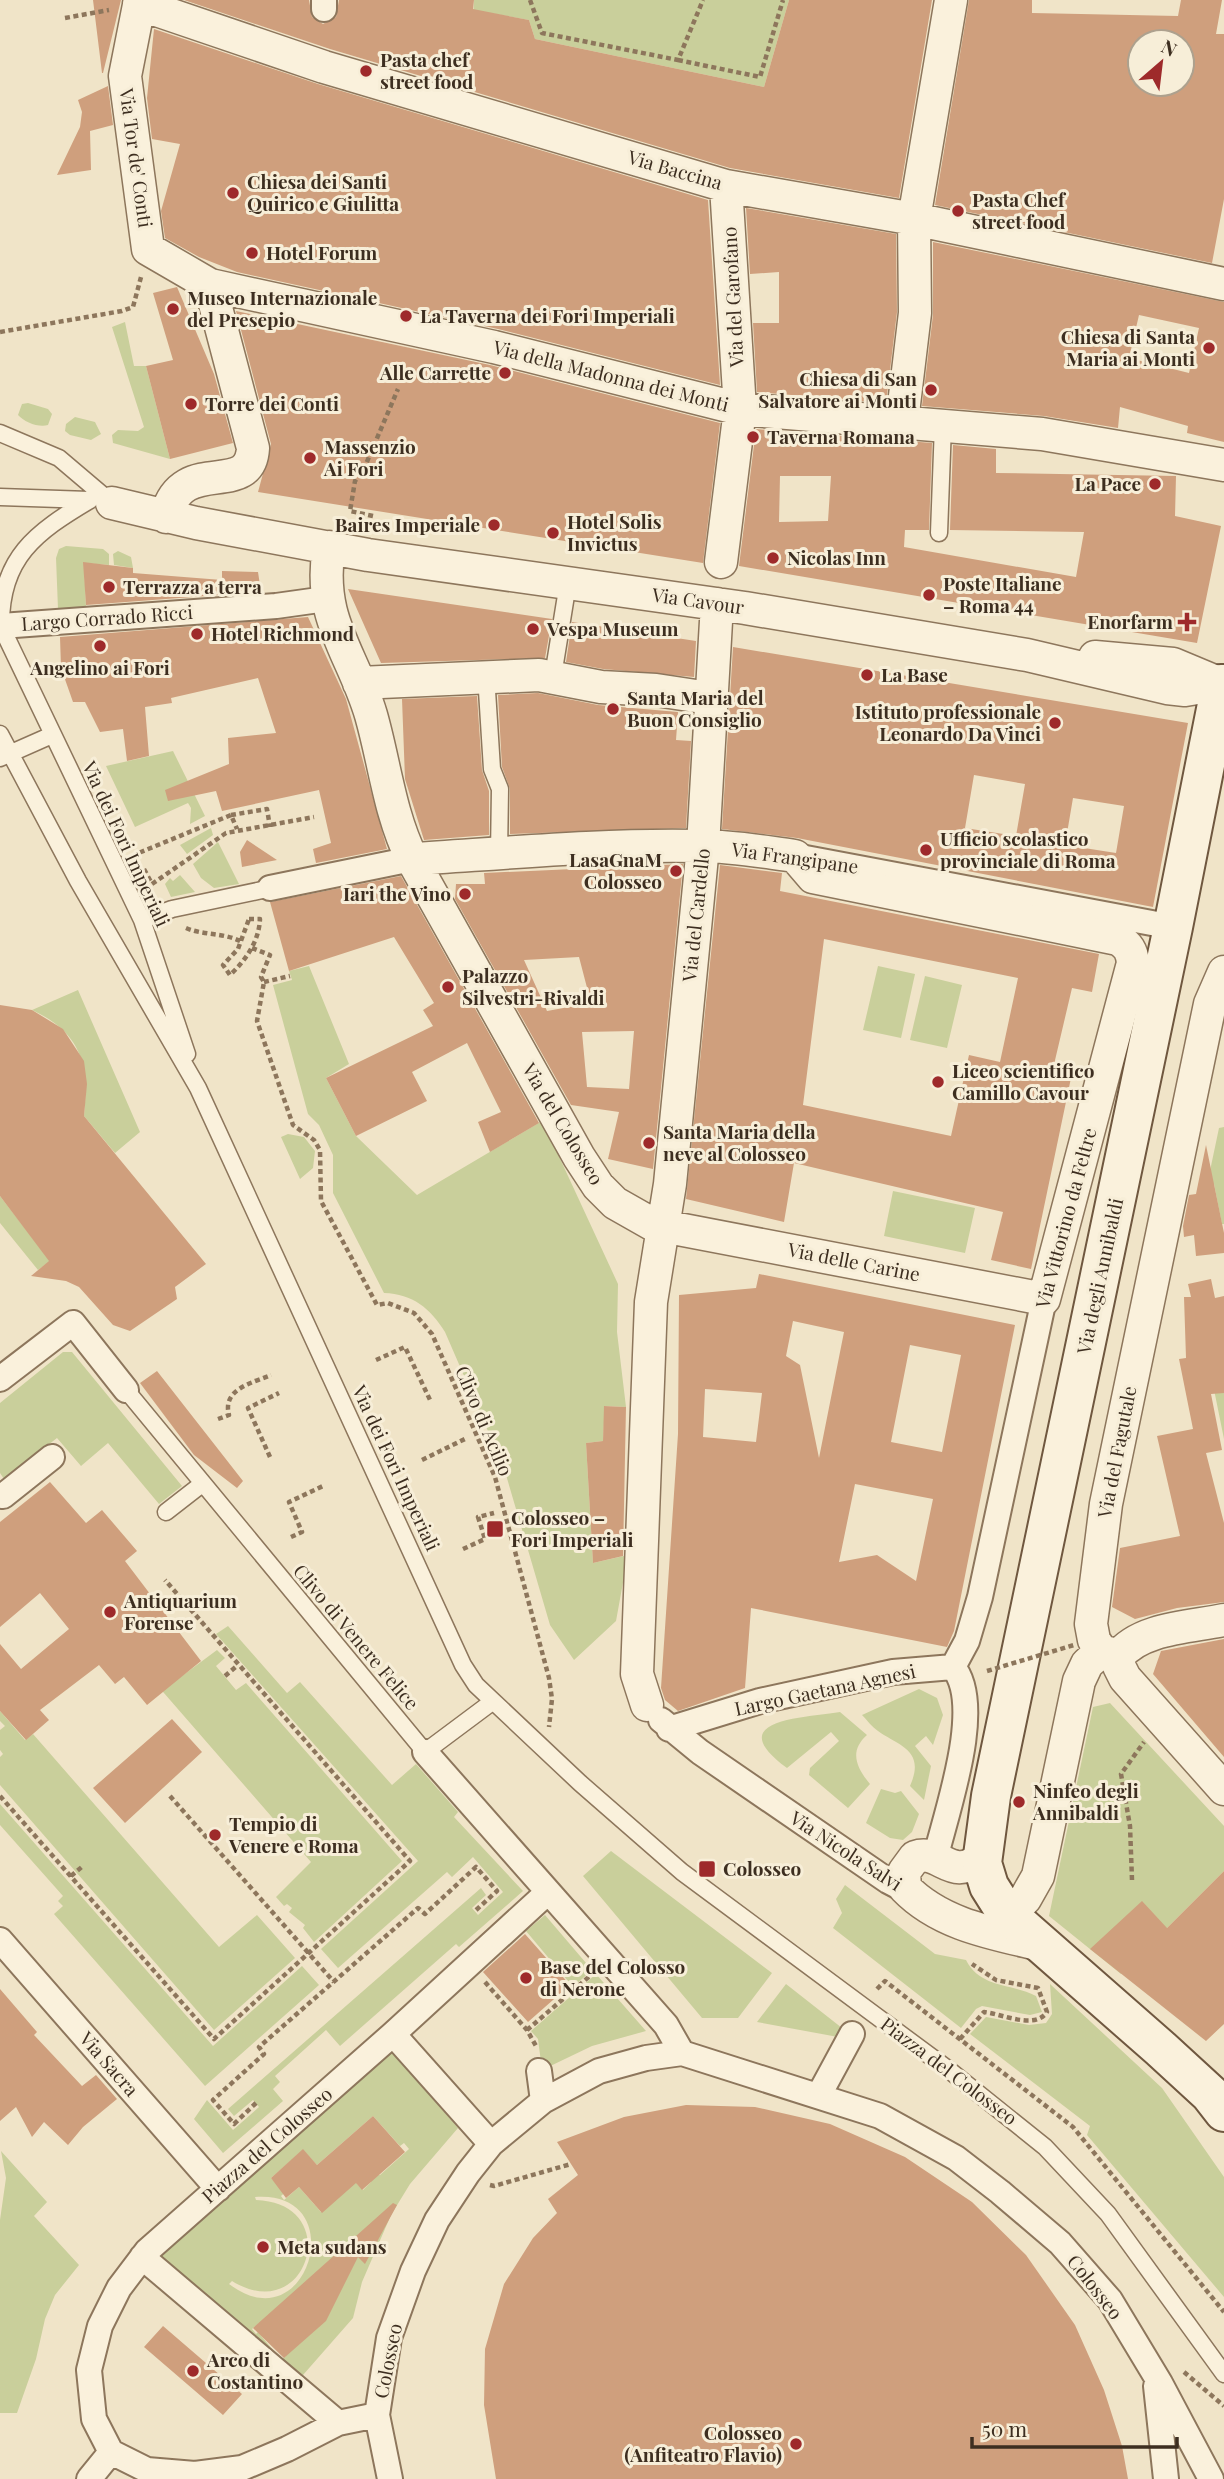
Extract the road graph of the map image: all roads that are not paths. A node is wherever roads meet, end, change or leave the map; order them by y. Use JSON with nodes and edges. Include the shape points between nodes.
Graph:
{"nodes":[{"id":1,"x":951,"y":0,"type":"edge"},
{"id":2,"x":139,"y":2,"type":"edge"},
{"id":3,"x":726,"y":186,"type":"junction"},
{"id":4,"x":914,"y":219,"type":"junction"},
{"id":5,"x":1222,"y":274,"type":"edge"},
{"id":6,"x":210,"y":285,"type":"junction"},
{"id":7,"x":740,"y":409,"type":"junction"},
{"id":8,"x":902,"y":421,"type":"junction"},
{"id":9,"x":943,"y":425,"type":"junction"},
{"id":10,"x":0,"y":433,"type":"edge"},
{"id":11,"x":1224,"y":465,"type":"edge"},
{"id":12,"x":0,"y":497,"type":"edge"},
{"id":13,"x":101,"y":502,"type":"junction"},
{"id":14,"x":166,"y":517,"type":"junction"},
{"id":15,"x":939,"y":533,"type":"dead end"},
{"id":16,"x":330,"y":547,"type":"junction"},
{"id":17,"x":721,"y":562,"type":"dead end"},
{"id":18,"x":568,"y":583,"type":"junction"},
{"id":19,"x":326,"y":599,"type":"junction"},
{"id":20,"x":717,"y":604,"type":"junction"},
{"id":21,"x":1,"y":625,"type":"edge"},
{"id":22,"x":486,"y":675,"type":"junction"},
{"id":23,"x":553,"y":676,"type":"junction"},
{"id":24,"x":1223,"y":677,"type":"edge"},
{"id":25,"x":359,"y":683,"type":"junction"},
{"id":26,"x":709,"y":698,"type":"junction"},
{"id":27,"x":0,"y":734,"type":"edge"},
{"id":28,"x":52,"y":734,"type":"junction"},
{"id":29,"x":5,"y":756,"type":"edge"},
{"id":30,"x":703,"y":846,"type":"junction"},
{"id":31,"x":499,"y":853,"type":"junction"},
{"id":32,"x":795,"y":856,"type":"junction"},
{"id":33,"x":412,"y":859,"type":"junction"},
{"id":34,"x":268,"y":889,"type":"joint"},
{"id":35,"x":142,"y":920,"type":"junction"},
{"id":36,"x":1173,"y":927,"type":"junction"},
{"id":37,"x":1224,"y":972,"type":"edge"},
{"id":38,"x":198,"y":1088,"type":"junction"},
{"id":39,"x":664,"y":1226,"type":"junction"},
{"id":40,"x":1044,"y":1299,"type":"junction"},
{"id":41,"x":0,"y":1379,"type":"edge"},
{"id":42,"x":126,"y":1390,"type":"joint"},
{"id":43,"x":52,"y":1457,"type":"dead end"},
{"id":44,"x":202,"y":1484,"type":"junction"},
{"id":45,"x":3,"y":1496,"type":"dead end"},
{"id":46,"x":166,"y":1512,"type":"dead end"},
{"id":47,"x":1224,"y":1620,"type":"edge"},
{"id":48,"x":1098,"y":1651,"type":"junction"},
{"id":49,"x":953,"y":1667,"type":"junction"},
{"id":50,"x":492,"y":1702,"type":"junction"},
{"id":51,"x":648,"y":1705,"type":"joint"},
{"id":52,"x":668,"y":1729,"type":"junction"},
{"id":53,"x":425,"y":1752,"type":"junction"},
{"id":54,"x":1224,"y":1789,"type":"edge"},
{"id":55,"x":621,"y":1821,"type":"joint"},
{"id":56,"x":932,"y":1857,"type":"junction"},
{"id":57,"x":983,"y":1863,"type":"junction"},
{"id":58,"x":907,"y":1891,"type":"junction"},
{"id":59,"x":548,"y":1892,"type":"junction"},
{"id":60,"x":1006,"y":1913,"type":"junction"},
{"id":61,"x":0,"y":1940,"type":"edge"},
{"id":62,"x":1038,"y":1944,"type":"junction"},
{"id":63,"x":393,"y":2034,"type":"junction"},
{"id":64,"x":852,"y":2034,"type":"dead end"},
{"id":65,"x":682,"y":2053,"type":"junction"},
{"id":66,"x":539,"y":2071,"type":"road end"},
{"id":67,"x":819,"y":2095,"type":"junction"},
{"id":68,"x":543,"y":2101,"type":"junction"},
{"id":69,"x":1222,"y":2103,"type":"edge"},
{"id":70,"x":492,"y":2144,"type":"junction"},
{"id":71,"x":218,"y":2189,"type":"junction"},
{"id":72,"x":142,"y":2257,"type":"junction"},
{"id":73,"x":1164,"y":2368,"type":"junction"},
{"id":74,"x":1224,"y":2374,"type":"edge"},
{"id":75,"x":377,"y":2415,"type":"junction"},
{"id":76,"x":338,"y":2423,"type":"junction"},
{"id":77,"x":111,"y":2452,"type":"junction"},
{"id":78,"x":89,"y":2479,"type":"edge"},
{"id":79,"x":390,"y":2479,"type":"edge"},
{"id":80,"x":1166,"y":2479,"type":"edge"},
{"id":81,"x":1211,"y":2479,"type":"edge"}],
"edges":[{"from":1,"to":4,"type":"street"},
{"from":2,"to":3,"type":"street","name":"Via Baccina","via":[[324,67]]},
{"from":2,"to":6,"type":"street","name":"Via Tor de' Conti","via":[[125,76],[148,249]]},
{"from":3,"to":4,"type":"street","name":"Via Baccina"},
{"from":3,"to":7,"type":"street","name":"Via del Garofano"},
{"from":4,"to":5,"type":"street","name":"Via Baccina"},
{"from":4,"to":8,"type":"street","via":[[915,313]]},
{"from":6,"to":7,"type":"street","name":"Via della Madonna dei Monti","via":[[494,347]]},
{"from":6,"to":14,"type":"street","via":[[253,443],[252,459],[247,468],[182,486],[171,498]]},
{"from":7,"to":8,"type":"street","name":"Via della Madonna dei Monti"},
{"from":7,"to":17,"type":"street","name":"Via del Garofano"},
{"from":8,"to":9,"type":"street","name":"Via della Madonna dei Monti"},
{"from":9,"to":11,"type":"street","name":"Via della Madonna dei Monti","via":[[1042,434]]},
{"from":9,"to":15,"type":"lane"},
{"from":10,"to":13,"type":"lane","via":[[60,458]]},
{"from":12,"to":13,"type":"lane"},
{"from":13,"to":14,"type":"street"},
{"from":13,"to":21,"type":"lane","name":"Largo Corrado Ricci","via":[[42,531],[18,556],[3,598]]},
{"from":14,"to":16,"type":"street"},
{"from":16,"to":18,"type":"street","name":"Via Cavour"},
{"from":16,"to":19,"type":"street"},
{"from":18,"to":20,"type":"street","name":"Via Cavour"},
{"from":18,"to":23,"type":"lane"},
{"from":19,"to":21,"type":"street","name":"Largo Corrado Ricci"},
{"from":19,"to":25,"type":"street","name":"Via del Colosseo"},
{"from":20,"to":24,"type":"street","name":"Via Cavour","via":[[1027,655],[1167,688],[1185,690]]},
{"from":20,"to":26,"type":"street","name":"Via del Cardello"},
{"from":21,"to":28,"type":"lane","name":"Via dei Fori Imperiali"},
{"from":22,"to":23,"type":"street"},
{"from":22,"to":25,"type":"street"},
{"from":22,"to":31,"type":"lane","via":[[492,769],[500,789]]},
{"from":23,"to":26,"type":"street","via":[[601,687]]},
{"from":24,"to":36,"type":"main road","name":"Via degli Annibaldi"},
{"from":25,"to":33,"type":"street","name":"Via del Colosseo","via":[[375,729],[394,817]]},
{"from":26,"to":30,"type":"street","name":"Via del Cardello"},
{"from":27,"to":29,"type":"lane","name":"Via dei Fori Imperiali"},
{"from":28,"to":29,"type":"lane"},
{"from":28,"to":35,"type":"lane","name":"Via dei Fori Imperiali"},
{"from":29,"to":38,"type":"lane","name":"Via dei Fori Imperiali"},
{"from":30,"to":31,"type":"street","name":"Via Frangipane","via":[[594,846]]},
{"from":30,"to":32,"type":"street","name":"Via Frangipane"},
{"from":30,"to":39,"type":"street","name":"Via del Cardello"},
{"from":31,"to":33,"type":"street","name":"Via Frangipane"},
{"from":32,"to":36,"type":"street","name":"Via Frangipane"},
{"from":32,"to":40,"type":"street","name":"Via Vittorino da Feltre","via":[[813,877],[1118,939],[1129,948],[1133,962]]},
{"from":33,"to":34,"type":"street"},
{"from":33,"to":39,"type":"street","name":"Via del Colosseo","via":[[598,1186],[624,1210]]},
{"from":34,"to":35,"type":"lane","via":[[172,909]]},
{"from":35,"to":38,"type":"lane","name":"Via dei Fori Imperiali"},
{"from":36,"to":57,"type":"main road","name":"Via degli Annibaldi","via":[[991,1796]]},
{"from":37,"to":48,"type":"street","name":"Via del Fagutale","via":[[1210,1004],[1106,1504],[1091,1624]]},
{"from":38,"to":50,"type":"lane","name":"Via dei Fori Imperiali","via":[[463,1665]]},
{"from":39,"to":40,"type":"street","name":"Via delle Carine"},
{"from":39,"to":51,"type":"street","via":[[651,1302],[637,1674]]},
{"from":40,"to":49,"type":"street","name":"Via Vittorino da Feltre","via":[[980,1597],[967,1641]]},
{"from":41,"to":42,"type":"street","via":[[72,1323]]},
{"from":42,"to":44,"type":"lane","name":"Clivo di Venere Felice"},
{"from":43,"to":45,"type":"street"},
{"from":44,"to":46,"type":"lane"},
{"from":44,"to":53,"type":"lane","name":"Clivo di Venere Felice"},
{"from":47,"to":48,"type":"street"},
{"from":48,"to":54,"type":"street","name":"Via del Fagutale","via":[[1118,1666]]},
{"from":48,"to":60,"type":"street","via":[[1079,1681],[1038,1876],[1025,1899]]},
{"from":49,"to":52,"type":"street","name":"Largo Gaetana Agnesi","via":[[893,1672],[760,1701]]},
{"from":49,"to":56,"type":"street","via":[[964,1688],[967,1715]]},
{"from":50,"to":53,"type":"lane"},
{"from":50,"to":55,"type":"lane","name":"Via dei Fori Imperiali"},
{"from":51,"to":52,"type":"street"},
{"from":52,"to":58,"type":"street","name":"Via Nicola Salvi"},
{"from":53,"to":59,"type":"street"},
{"from":55,"to":74,"type":"lane","name":"Piazza del Colosseo","via":[[1045,2147],[1108,2214]]},
{"from":56,"to":57,"type":"street","via":[[959,1868]]},
{"from":56,"to":58,"type":"street","via":[[915,1857],[906,1867],[903,1881]]},
{"from":57,"to":60,"type":"main road","name":"Via Nicola Salvi","via":[[994,1896]]},
{"from":58,"to":62,"type":"street","name":"Via Nicola Salvi","via":[[959,1923]]},
{"from":59,"to":63,"type":"street","name":"Piazza del Colosseo"},
{"from":59,"to":65,"type":"street","via":[[601,1966],[666,2025]]},
{"from":60,"to":62,"type":"main road","name":"Via Nicola Salvi"},
{"from":61,"to":71,"type":"street","name":"Via Sacra"},
{"from":62,"to":69,"type":"main road","name":"Via Nicola Salvi"},
{"from":63,"to":70,"type":"street"},
{"from":63,"to":71,"type":"street","name":"Piazza del Colosseo"},
{"from":64,"to":67,"type":"street"},
{"from":65,"to":67,"type":"street","name":"Colosseo"},
{"from":65,"to":68,"type":"street","name":"Colosseo","via":[[599,2071]]},
{"from":66,"to":68,"type":"street"},
{"from":67,"to":73,"type":"street","name":"Colosseo","via":[[923,2137],[1000,2192],[1060,2243]]},
{"from":68,"to":70,"type":"street","name":"Colosseo"},
{"from":70,"to":75,"type":"street","name":"Colosseo","via":[[437,2220],[413,2271],[389,2338]]},
{"from":71,"to":72,"type":"street","name":"Piazza del Colosseo"},
{"from":72,"to":76,"type":"street"},
{"from":72,"to":77,"type":"street","name":"Piazza del Colosseo","via":[[119,2288],[100,2326],[89,2370],[94,2419]]},
{"from":73,"to":80,"type":"street"},
{"from":73,"to":81,"type":"street","name":"Colosseo"},
{"from":75,"to":76,"type":"street"},
{"from":75,"to":79,"type":"street","name":"Colosseo"},
{"from":76,"to":77,"type":"street","via":[[242,2468],[195,2474],[147,2470]]},
{"from":77,"to":78,"type":"street"}]}
